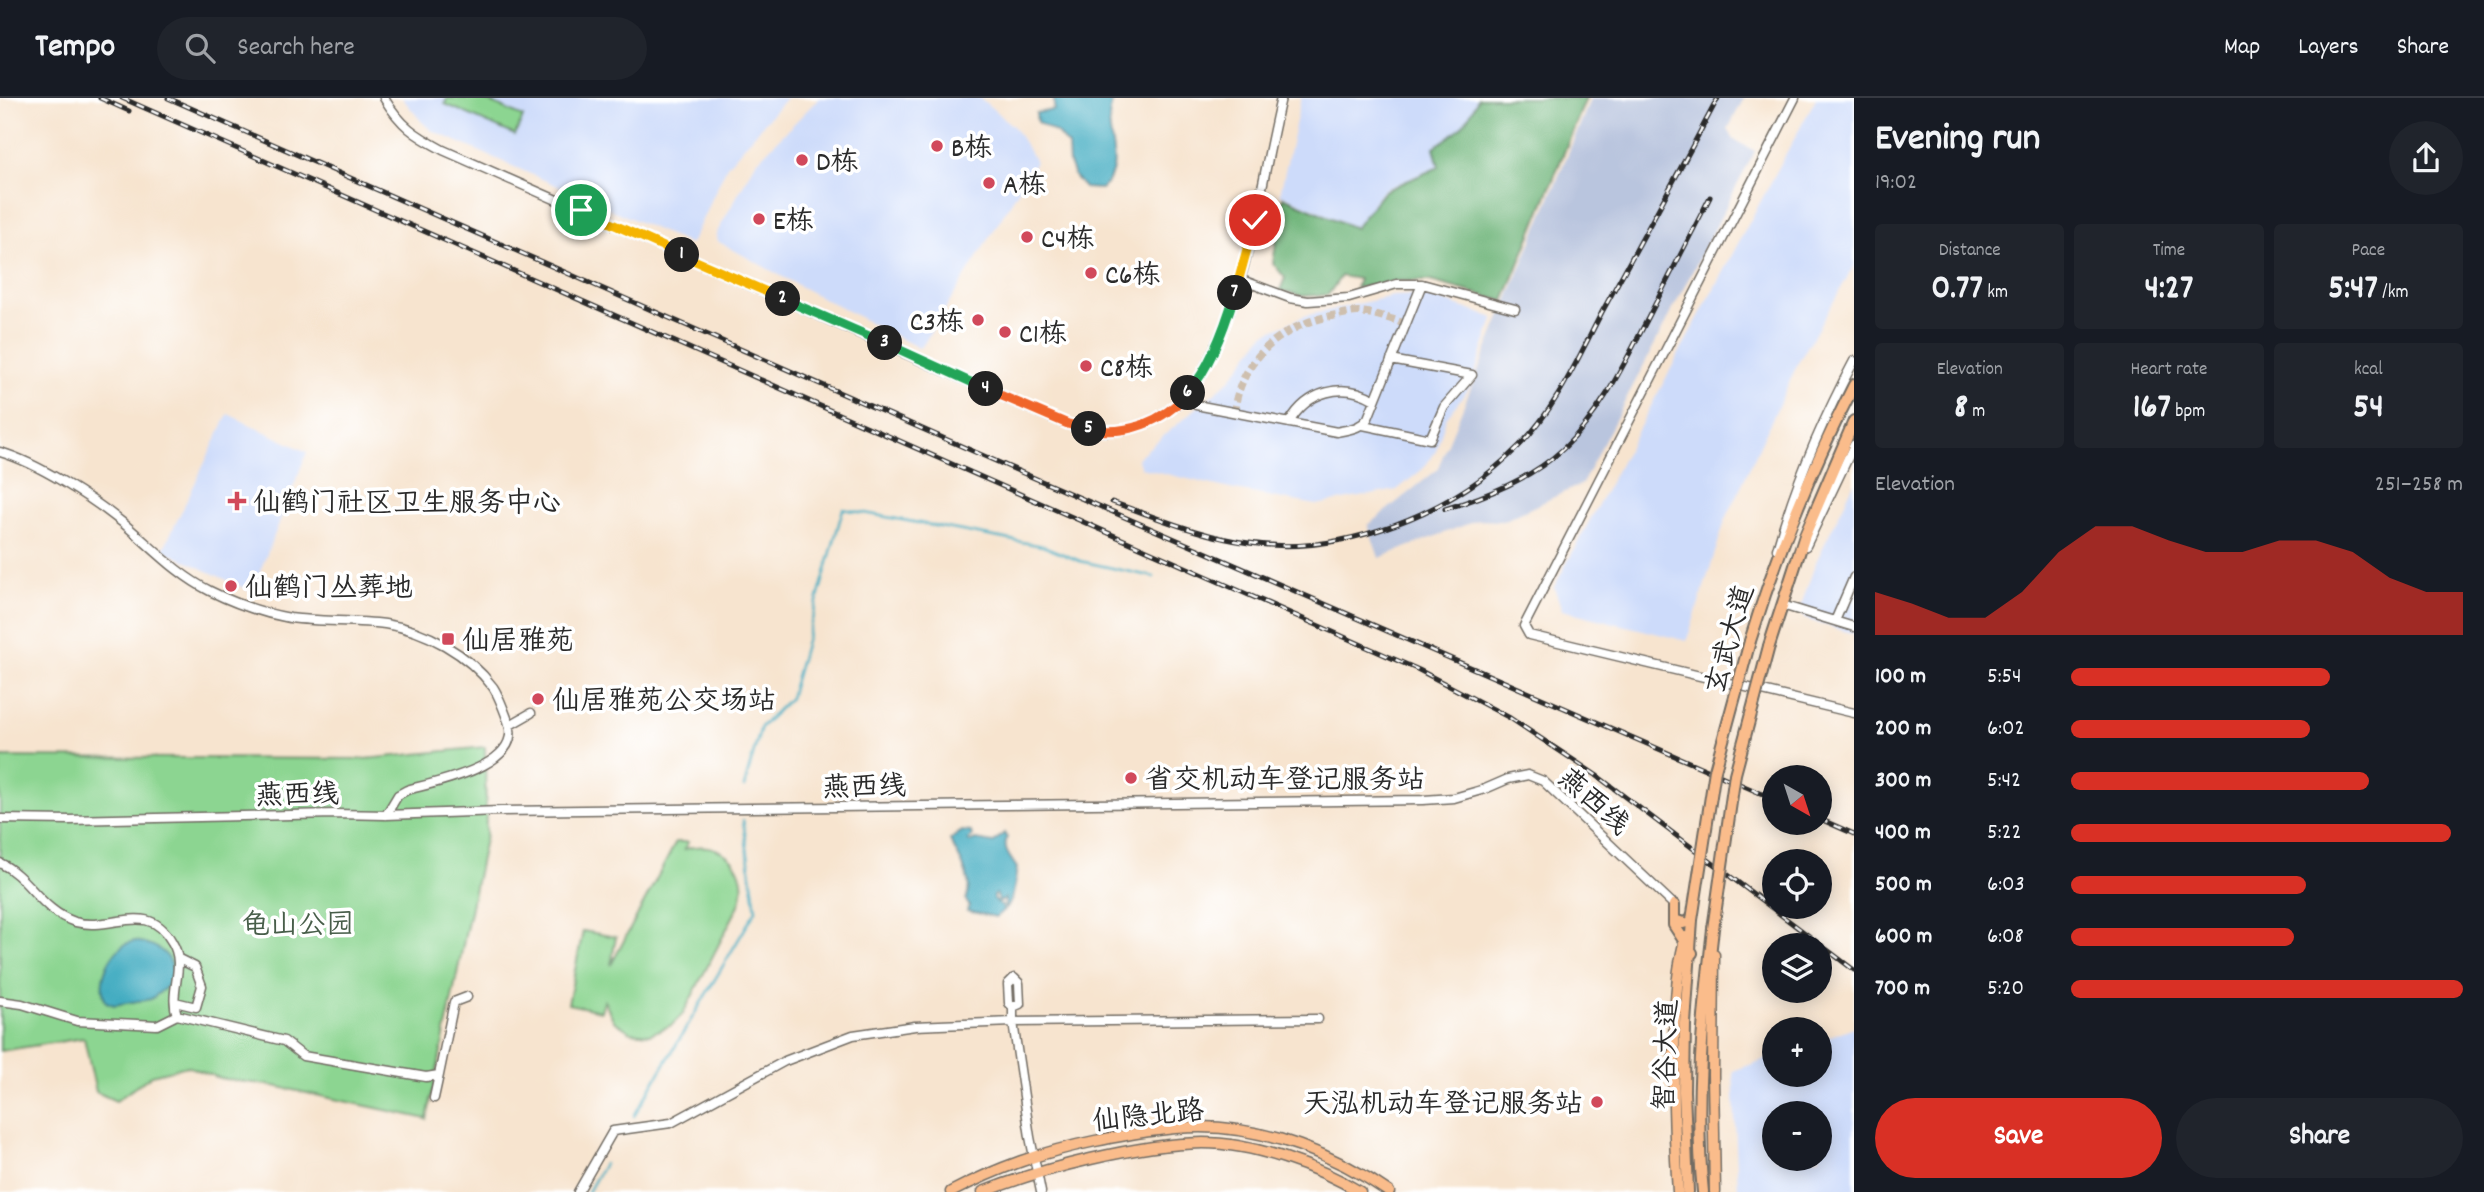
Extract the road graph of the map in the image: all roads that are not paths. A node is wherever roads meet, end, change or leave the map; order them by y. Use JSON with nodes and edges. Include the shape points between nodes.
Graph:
{"nodes":[{"id":1,"x":384,"y":98,"type":"edge"},
{"id":2,"x":1281,"y":98,"type":"edge"},
{"id":3,"x":1794,"y":98,"type":"edge"},
{"id":4,"x":1239,"y":279,"type":"junction"},
{"id":5,"x":1422,"y":284,"type":"junction"},
{"id":6,"x":1515,"y":309,"type":"dead end"},
{"id":7,"x":1391,"y":360,"type":"junction"},
{"id":8,"x":1854,"y":361,"type":"edge"},
{"id":9,"x":1853,"y":386,"type":"edge"},
{"id":10,"x":1182,"y":399,"type":"junction"},
{"id":11,"x":1375,"y":400,"type":"junction"},
{"id":12,"x":1854,"y":421,"type":"edge"},
{"id":13,"x":1290,"y":423,"type":"junction"},
{"id":14,"x":1363,"y":425,"type":"junction"},
{"id":15,"x":1854,"y":445,"type":"edge"},
{"id":16,"x":0,"y":452,"type":"edge"},
{"id":17,"x":1854,"y":577,"type":"edge"},
{"id":18,"x":1787,"y":587,"type":"junction"},
{"id":19,"x":1765,"y":590,"type":"junction"},
{"id":20,"x":1782,"y":605,"type":"junction"},
{"id":21,"x":1835,"y":621,"type":"junction"},
{"id":22,"x":1854,"y":627,"type":"edge"},
{"id":23,"x":531,"y":713,"type":"dead end"},
{"id":24,"x":1854,"y":713,"type":"edge"},
{"id":25,"x":510,"y":724,"type":"junction"},
{"id":26,"x":386,"y":815,"type":"junction"},
{"id":27,"x":0,"y":819,"type":"edge"},
{"id":28,"x":0,"y":863,"type":"edge"},
{"id":29,"x":1674,"y":905,"type":"junction"},
{"id":30,"x":1692,"y":920,"type":"junction"},
{"id":31,"x":1713,"y":929,"type":"junction"},
{"id":32,"x":1685,"y":942,"type":"junction"},
{"id":33,"x":1692,"y":953,"type":"junction"},
{"id":34,"x":179,"y":959,"type":"junction"},
{"id":35,"x":467,"y":997,"type":"dead end"},
{"id":36,"x":0,"y":1002,"type":"edge"},
{"id":37,"x":175,"y":1002,"type":"junction"},
{"id":38,"x":1013,"y":1007,"type":"dead end"},
{"id":39,"x":177,"y":1015,"type":"junction"},
{"id":40,"x":1318,"y":1019,"type":"dead end"},
{"id":41,"x":1013,"y":1022,"type":"junction"},
{"id":42,"x":439,"y":1075,"type":"junction"},
{"id":43,"x":434,"y":1098,"type":"dead end"},
{"id":44,"x":1033,"y":1156,"type":"junction"},
{"id":45,"x":1036,"y":1173,"type":"junction"},
{"id":46,"x":578,"y":1192,"type":"edge"},
{"id":47,"x":951,"y":1192,"type":"edge"},
{"id":48,"x":983,"y":1192,"type":"edge"},
{"id":49,"x":1041,"y":1192,"type":"edge"},
{"id":50,"x":1360,"y":1192,"type":"edge"},
{"id":51,"x":1389,"y":1192,"type":"edge"},
{"id":52,"x":1678,"y":1192,"type":"edge"},
{"id":53,"x":1688,"y":1192,"type":"edge"},
{"id":54,"x":1703,"y":1192,"type":"edge"},
{"id":55,"x":1715,"y":1192,"type":"edge"}],
"edges":[{"from":1,"to":10,"type":"street","via":[[403,125],[443,150],[1068,424],[1101,431],[1137,427]]},
{"from":2,"to":4,"type":"street"},
{"from":3,"to":24,"type":"street","via":[[1524,626],[1529,635]]},
{"from":4,"to":5,"type":"street","via":[[1308,302],[1349,298],[1396,284]]},
{"from":4,"to":10,"type":"street","via":[[1217,342]]},
{"from":5,"to":6,"type":"street"},
{"from":5,"to":7,"type":"street"},
{"from":7,"to":11,"type":"street"},
{"from":7,"to":14,"type":"street","via":[[1472,376],[1444,407],[1430,439]]},
{"from":8,"to":19,"type":"street","via":[[1790,503]]},
{"from":9,"to":19,"type":"highway","name":"玄武大道"},
{"from":10,"to":13,"type":"street"},
{"from":11,"to":13,"type":"street","via":[[1346,390],[1323,393],[1303,405]]},
{"from":11,"to":14,"type":"street"},
{"from":12,"to":18,"type":"highway","name":"玄武大道"},
{"from":13,"to":14,"type":"street","via":[[1337,432]]},
{"from":15,"to":18,"type":"street"},
{"from":16,"to":25,"type":"street","via":[[94,501],[174,569],[209,591],[291,618],[386,624],[443,644],[482,674]]},
{"from":17,"to":21,"type":"street"},
{"from":18,"to":20,"type":"highway","name":"玄武大道"},
{"from":19,"to":30,"type":"highway","name":"玄武大道","bridge":true,"via":[[1714,770]]},
{"from":20,"to":21,"type":"street"},
{"from":20,"to":31,"type":"highway","name":"玄武大道","bridge":true,"via":[[1735,774]]},
{"from":21,"to":22,"type":"street"},
{"from":23,"to":25,"type":"street"},
{"from":25,"to":26,"type":"street","via":[[504,751],[493,760],[407,790],[398,795]]},
{"from":26,"to":27,"type":"street","name":"燕西线"},
{"from":26,"to":29,"type":"street","name":"燕西线","via":[[1423,800],[1454,798],[1528,775],[1543,781]]},
{"from":28,"to":34,"type":"street","via":[[49,908],[76,922],[105,925],[139,918],[157,924],[172,941]]},
{"from":29,"to":30,"type":"highway","via":[[1674,920]]},
{"from":29,"to":32,"type":"highway","via":[[1674,925]]},
{"from":30,"to":32,"type":"main road"},
{"from":30,"to":33,"type":"highway","name":"智谷大道"},
{"from":31,"to":54,"type":"highway","name":"智谷大道","via":[[1702,1021]]},
{"from":31,"to":55,"type":"main road"},
{"from":32,"to":33,"type":"highway"},
{"from":32,"to":52,"type":"main road","via":[[1674,1044]]},
{"from":33,"to":53,"type":"highway","name":"智谷大道","via":[[1685,1024]]},
{"from":34,"to":37,"type":"street"},
{"from":34,"to":37,"type":"street","via":[[195,967],[202,986],[197,1007]]},
{"from":35,"to":42,"type":"street","via":[[454,1002]]},
{"from":36,"to":39,"type":"street","via":[[76,1021],[158,1025]]},
{"from":37,"to":39,"type":"street"},
{"from":38,"to":41,"type":"street"},
{"from":39,"to":42,"type":"street","via":[[284,1041],[303,1056],[426,1077]]},
{"from":40,"to":41,"type":"street"},
{"from":41,"to":44,"type":"street"},
{"from":41,"to":46,"type":"street","via":[[915,1026],[853,1035],[785,1061],[671,1123],[613,1131]]},
{"from":42,"to":43,"type":"street"},
{"from":44,"to":45,"type":"street"},
{"from":44,"to":47,"type":"main road","name":"仙隐北路"},
{"from":44,"to":51,"type":"main road","name":"仙隐北路","via":[[1143,1132],[1226,1129],[1304,1148]]},
{"from":45,"to":48,"type":"main road","name":"仙隐北路"},
{"from":45,"to":49,"type":"street"},
{"from":45,"to":50,"type":"main road","name":"仙隐北路","via":[[1125,1153],[1203,1143],[1272,1155]]}]}
